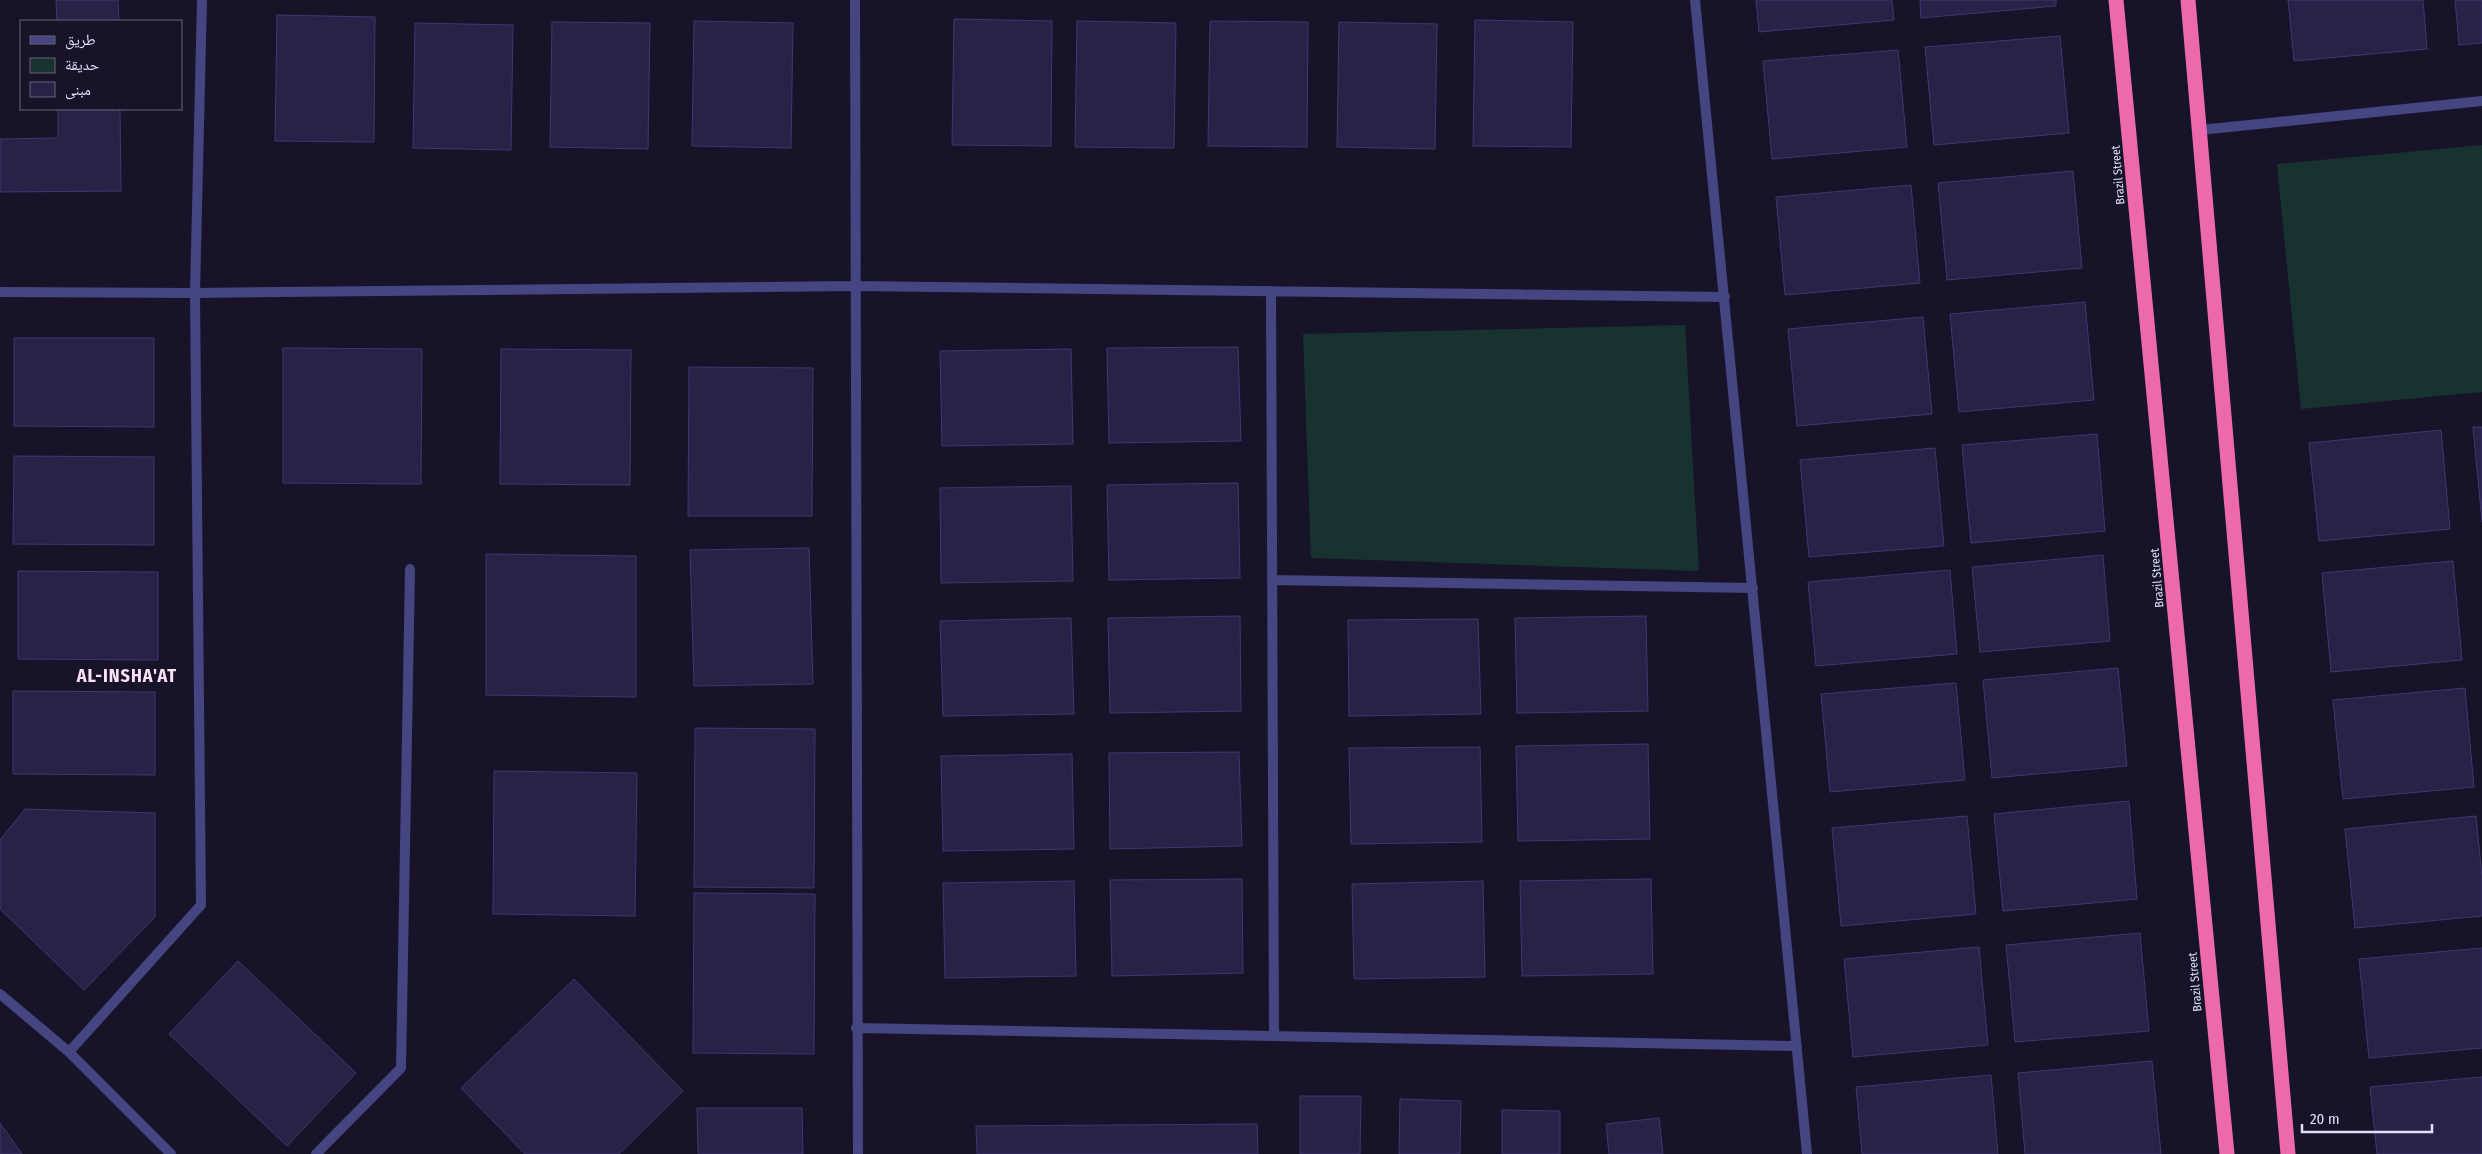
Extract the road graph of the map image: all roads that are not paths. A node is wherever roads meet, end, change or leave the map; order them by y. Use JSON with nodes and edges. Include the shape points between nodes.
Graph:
{"nodes":[{"id":1,"x":202,"y":0,"type":"edge"},
{"id":2,"x":855,"y":0,"type":"edge"},
{"id":3,"x":1695,"y":0,"type":"edge"},
{"id":4,"x":2116,"y":0,"type":"edge"},
{"id":5,"x":2188,"y":0,"type":"edge"},
{"id":6,"x":2482,"y":101,"type":"edge"},
{"id":7,"x":2200,"y":130,"type":"junction"},
{"id":8,"x":855,"y":286,"type":"junction"},
{"id":9,"x":1271,"y":291,"type":"junction"},
{"id":10,"x":0,"y":292,"type":"edge"},
{"id":11,"x":195,"y":293,"type":"junction"},
{"id":12,"x":1725,"y":297,"type":"junction"},
{"id":13,"x":410,"y":569,"type":"dead end"},
{"id":14,"x":1272,"y":580,"type":"junction"},
{"id":15,"x":1753,"y":588,"type":"junction"},
{"id":16,"x":0,"y":994,"type":"edge"},
{"id":17,"x":856,"y":1028,"type":"junction"},
{"id":18,"x":1274,"y":1036,"type":"junction"},
{"id":19,"x":1797,"y":1046,"type":"junction"},
{"id":20,"x":69,"y":1052,"type":"junction"},
{"id":21,"x":172,"y":1154,"type":"edge"},
{"id":22,"x":316,"y":1154,"type":"edge"},
{"id":23,"x":858,"y":1154,"type":"edge"},
{"id":24,"x":1807,"y":1154,"type":"edge"},
{"id":25,"x":2227,"y":1154,"type":"edge"},
{"id":26,"x":2288,"y":1154,"type":"edge"}],
"edges":[{"from":1,"to":11,"type":"street"},
{"from":2,"to":8,"type":"street"},
{"from":3,"to":12,"type":"street"},
{"from":4,"to":25,"type":"highway","name":"Brazil Street"},
{"from":5,"to":7,"type":"highway"},
{"from":6,"to":7,"type":"street"},
{"from":7,"to":26,"type":"highway"},
{"from":8,"to":9,"type":"street"},
{"from":8,"to":11,"type":"street"},
{"from":8,"to":17,"type":"street"},
{"from":9,"to":12,"type":"street"},
{"from":9,"to":14,"type":"street"},
{"from":10,"to":11,"type":"street"},
{"from":11,"to":20,"type":"street","via":[[201,905]]},
{"from":12,"to":15,"type":"street"},
{"from":13,"to":22,"type":"street","via":[[401,1068]]},
{"from":14,"to":15,"type":"street"},
{"from":14,"to":18,"type":"street"},
{"from":15,"to":19,"type":"street"},
{"from":16,"to":20,"type":"street"},
{"from":17,"to":18,"type":"street"},
{"from":17,"to":23,"type":"street"},
{"from":18,"to":19,"type":"street"},
{"from":19,"to":24,"type":"street"},
{"from":20,"to":21,"type":"street"}]}
